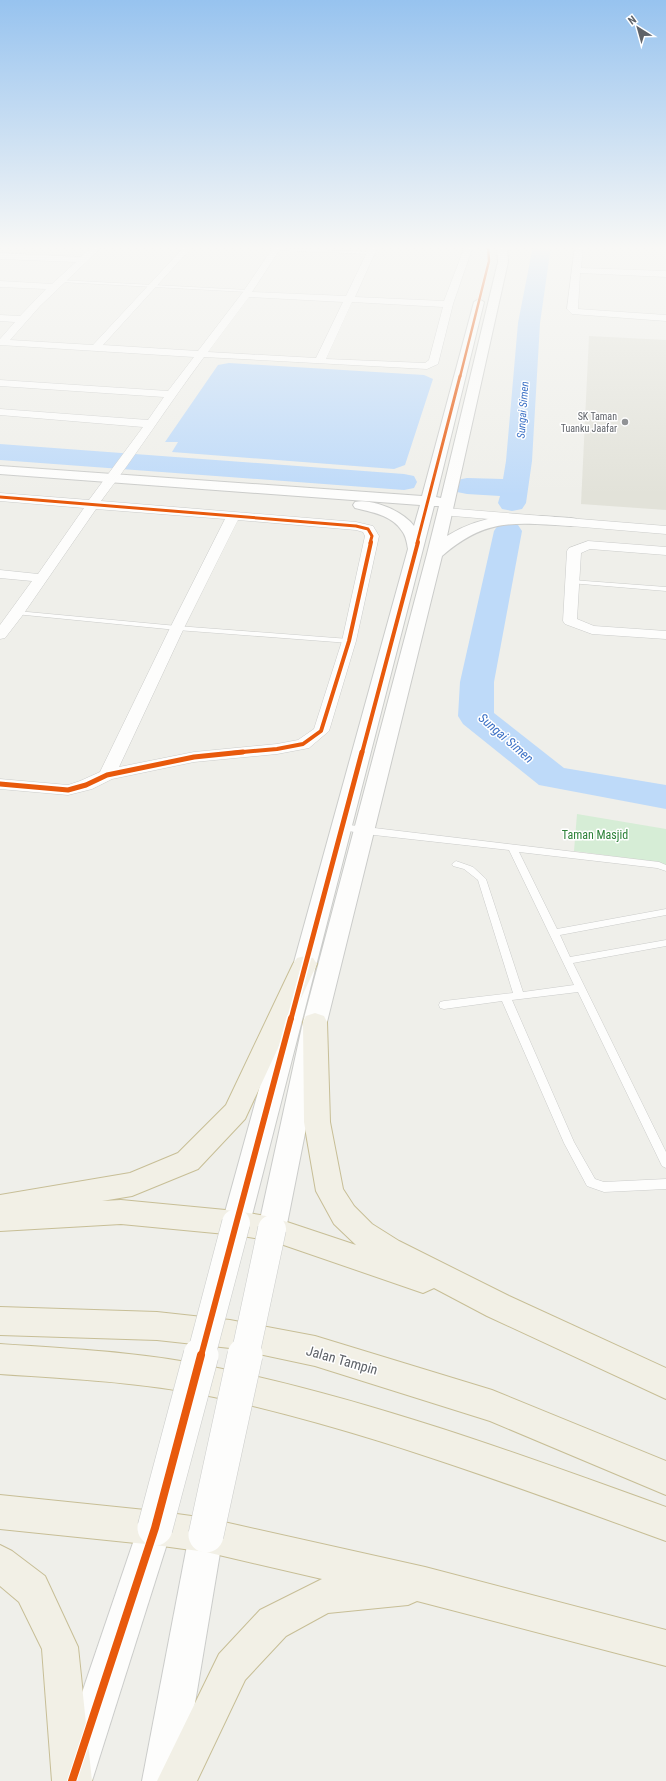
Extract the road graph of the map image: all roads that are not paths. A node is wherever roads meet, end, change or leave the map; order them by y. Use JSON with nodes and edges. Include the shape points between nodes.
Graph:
{"nodes":[{"id":1,"x":13,"y":329,"type":"edge"},
{"id":2,"x":113,"y":329,"type":"edge"},
{"id":3,"x":219,"y":329,"type":"edge"},
{"id":4,"x":334,"y":329,"type":"edge"},
{"id":5,"x":442,"y":329,"type":"edge"},
{"id":6,"x":472,"y":329,"type":"edge"},
{"id":7,"x":487,"y":329,"type":"edge"},
{"id":8,"x":1,"y":343,"type":"edge"},
{"id":9,"x":96,"y":347,"type":"junction"},
{"id":10,"x":200,"y":354,"type":"junction"},
{"id":11,"x":320,"y":361,"type":"junction"},
{"id":12,"x":0,"y":383,"type":"edge"},
{"id":13,"x":171,"y":394,"type":"junction"},
{"id":14,"x":0,"y":412,"type":"edge"},
{"id":15,"x":150,"y":424,"type":"junction"},
{"id":16,"x":0,"y":470,"type":"edge"},
{"id":17,"x":436,"y":472,"type":"junction"},
{"id":18,"x":112,"y":478,"type":"junction"},
{"id":19,"x":0,"y":479,"type":"edge"},
{"id":20,"x":332,"y":493,"type":"junction"},
{"id":21,"x":0,"y":497,"type":"edge"},
{"id":22,"x":358,"y":504,"type":"junction"},
{"id":23,"x":92,"y":505,"type":"junction"},
{"id":24,"x":427,"y":506,"type":"junction"},
{"id":25,"x":446,"y":507,"type":"junction"},
{"id":26,"x":234,"y":515,"type":"junction"},
{"id":27,"x":666,"y":521,"type":"edge"},
{"id":28,"x":571,"y":522,"type":"junction"},
{"id":29,"x":666,"y":530,"type":"edge"},
{"id":30,"x":426,"y":551,"type":"junction"},
{"id":31,"x":666,"y":551,"type":"edge"},
{"id":32,"x":0,"y":574,"type":"edge"},
{"id":33,"x":41,"y":578,"type":"junction"},
{"id":34,"x":572,"y":582,"type":"junction"},
{"id":35,"x":666,"y":589,"type":"edge"},
{"id":36,"x":17,"y":613,"type":"junction"},
{"id":37,"x":177,"y":628,"type":"junction"},
{"id":38,"x":0,"y":635,"type":"edge"},
{"id":39,"x":666,"y":635,"type":"edge"},
{"id":40,"x":349,"y":641,"type":"junction"},
{"id":41,"x":367,"y":730,"type":"junction"},
{"id":42,"x":389,"y":732,"type":"junction"},
{"id":43,"x":107,"y":775,"type":"junction"},
{"id":44,"x":0,"y":784,"type":"edge"},
{"id":45,"x":341,"y":827,"type":"junction"},
{"id":46,"x":365,"y":831,"type":"junction"},
{"id":47,"x":513,"y":849,"type":"junction"},
{"id":48,"x":456,"y":864,"type":"dead end"},
{"id":49,"x":666,"y":868,"type":"edge"},
{"id":50,"x":666,"y":912,"type":"edge"},
{"id":51,"x":554,"y":933,"type":"junction"},
{"id":52,"x":666,"y":943,"type":"edge"},
{"id":53,"x":567,"y":961,"type":"junction"},
{"id":54,"x":305,"y":964,"type":"junction"},
{"id":55,"x":580,"y":988,"type":"junction"},
{"id":56,"x":519,"y":996,"type":"junction"},
{"id":57,"x":506,"y":998,"type":"junction"},
{"id":58,"x":444,"y":1005,"type":"dead end"},
{"id":59,"x":315,"y":1022,"type":"junction"},
{"id":60,"x":666,"y":1163,"type":"edge"},
{"id":61,"x":666,"y":1184,"type":"edge"},
{"id":62,"x":0,"y":1207,"type":"edge"},
{"id":63,"x":0,"y":1219,"type":"edge"},
{"id":64,"x":236,"y":1223,"type":"junction"},
{"id":65,"x":272,"y":1229,"type":"junction"},
{"id":66,"x":498,"y":1306,"type":"junction"},
{"id":67,"x":0,"y":1321,"type":"edge"},
{"id":68,"x":0,"y":1359,"type":"edge"},
{"id":69,"x":666,"y":1384,"type":"edge"},
{"id":70,"x":666,"y":1478,"type":"edge"},
{"id":71,"x":0,"y":1512,"type":"edge"},
{"id":72,"x":666,"y":1524,"type":"edge"},
{"id":73,"x":156,"y":1528,"type":"junction"},
{"id":74,"x":206,"y":1535,"type":"junction"},
{"id":75,"x":0,"y":1563,"type":"edge"},
{"id":76,"x":425,"y":1585,"type":"junction"},
{"id":77,"x":666,"y":1648,"type":"edge"},
{"id":78,"x":72,"y":1781,"type":"edge"},
{"id":79,"x":162,"y":1781,"type":"edge"},
{"id":80,"x":177,"y":1781,"type":"edge"}],
"edges":[{"from":1,"to":8,"type":"street"},
{"from":2,"to":9,"type":"street"},
{"from":3,"to":10,"type":"street"},
{"from":4,"to":11,"type":"street"},
{"from":5,"to":11,"type":"street","via":[[434,362],[428,366]]},
{"from":6,"to":17,"type":"street"},
{"from":7,"to":25,"type":"street"},
{"from":8,"to":9,"type":"street"},
{"from":9,"to":10,"type":"street"},
{"from":10,"to":11,"type":"street"},
{"from":10,"to":13,"type":"street"},
{"from":12,"to":13,"type":"street"},
{"from":13,"to":15,"type":"street"},
{"from":14,"to":15,"type":"street"},
{"from":15,"to":18,"type":"street"},
{"from":16,"to":18,"type":"street"},
{"from":17,"to":20,"type":"street","via":[[426,483],[404,490]]},
{"from":17,"to":24,"type":"street"},
{"from":18,"to":19,"type":"street"},
{"from":18,"to":20,"type":"street"},
{"from":18,"to":22,"type":"street"},
{"from":18,"to":23,"type":"street"},
{"from":20,"to":24,"type":"street"},
{"from":21,"to":23,"type":"street"},
{"from":22,"to":24,"type":"street"},
{"from":22,"to":30,"type":"street","via":[[385,511],[403,522]]},
{"from":23,"to":26,"type":"street"},
{"from":23,"to":33,"type":"street"},
{"from":24,"to":25,"type":"street"},
{"from":24,"to":30,"type":"street"},
{"from":25,"to":27,"type":"street"},
{"from":25,"to":28,"type":"street"},
{"from":25,"to":30,"type":"street"},
{"from":26,"to":37,"type":"street"},
{"from":26,"to":40,"type":"street","via":[[368,529],[372,536]]},
{"from":28,"to":29,"type":"street"},
{"from":28,"to":30,"type":"street","via":[[490,522],[478,525]]},
{"from":30,"to":41,"type":"street"},
{"from":30,"to":42,"type":"street"},
{"from":31,"to":34,"type":"street","via":[[588,545],[574,551]]},
{"from":32,"to":33,"type":"street"},
{"from":33,"to":36,"type":"street"},
{"from":34,"to":35,"type":"lane"},
{"from":34,"to":39,"type":"street","via":[[570,621],[592,630]]},
{"from":36,"to":37,"type":"lane"},
{"from":36,"to":38,"type":"street"},
{"from":37,"to":40,"type":"lane"},
{"from":37,"to":43,"type":"street"},
{"from":40,"to":43,"type":"street","via":[[321,731],[303,744],[277,750],[194,757]]},
{"from":41,"to":42,"type":"street"},
{"from":41,"to":45,"type":"street"},
{"from":42,"to":46,"type":"street"},
{"from":43,"to":44,"type":"street","via":[[68,790]]},
{"from":45,"to":46,"type":"lane"},
{"from":45,"to":54,"type":"street"},
{"from":46,"to":47,"type":"lane"},
{"from":46,"to":59,"type":"street"},
{"from":47,"to":49,"type":"lane","via":[[659,865]]},
{"from":47,"to":51,"type":"lane"},
{"from":48,"to":56,"type":"lane","via":[[474,871],[482,879]]},
{"from":50,"to":51,"type":"lane"},
{"from":51,"to":53,"type":"lane"},
{"from":52,"to":53,"type":"lane"},
{"from":53,"to":55,"type":"lane"},
{"from":54,"to":62,"type":"highway","via":[[236,1112],[188,1161],[132,1184]]},
{"from":54,"to":64,"type":"street"},
{"from":55,"to":56,"type":"lane"},
{"from":55,"to":60,"type":"lane"},
{"from":56,"to":57,"type":"lane"},
{"from":57,"to":58,"type":"lane"},
{"from":57,"to":61,"type":"lane","via":[[570,1143],[591,1183],[604,1187]]},
{"from":59,"to":65,"type":"street"},
{"from":59,"to":66,"type":"highway","via":[[317,1122],[330,1191],[344,1216],[362,1233],[389,1250]]},
{"from":63,"to":64,"type":"highway","via":[[121,1212]]},
{"from":64,"to":65,"type":"highway"},
{"from":64,"to":73,"type":"street","bridge":true},
{"from":65,"to":66,"type":"highway"},
{"from":65,"to":74,"type":"street","bridge":true},
{"from":66,"to":69,"type":"highway"},
{"from":67,"to":70,"type":"highway","name":"Jalan Tampin","via":[[157,1326],[230,1334],[315,1351],[492,1406]]},
{"from":68,"to":72,"type":"highway","via":[[137,1368],[213,1382],[311,1406],[408,1433],[481,1457]]},
{"from":71,"to":73,"type":"highway"},
{"from":73,"to":74,"type":"highway"},
{"from":73,"to":78,"type":"street"},
{"from":74,"to":76,"type":"highway"},
{"from":74,"to":79,"type":"street"},
{"from":75,"to":78,"type":"highway","via":[[32,1590],[60,1646]]},
{"from":76,"to":77,"type":"highway"},
{"from":76,"to":80,"type":"highway","via":[[324,1596],[273,1623],[232,1667]]}]}
